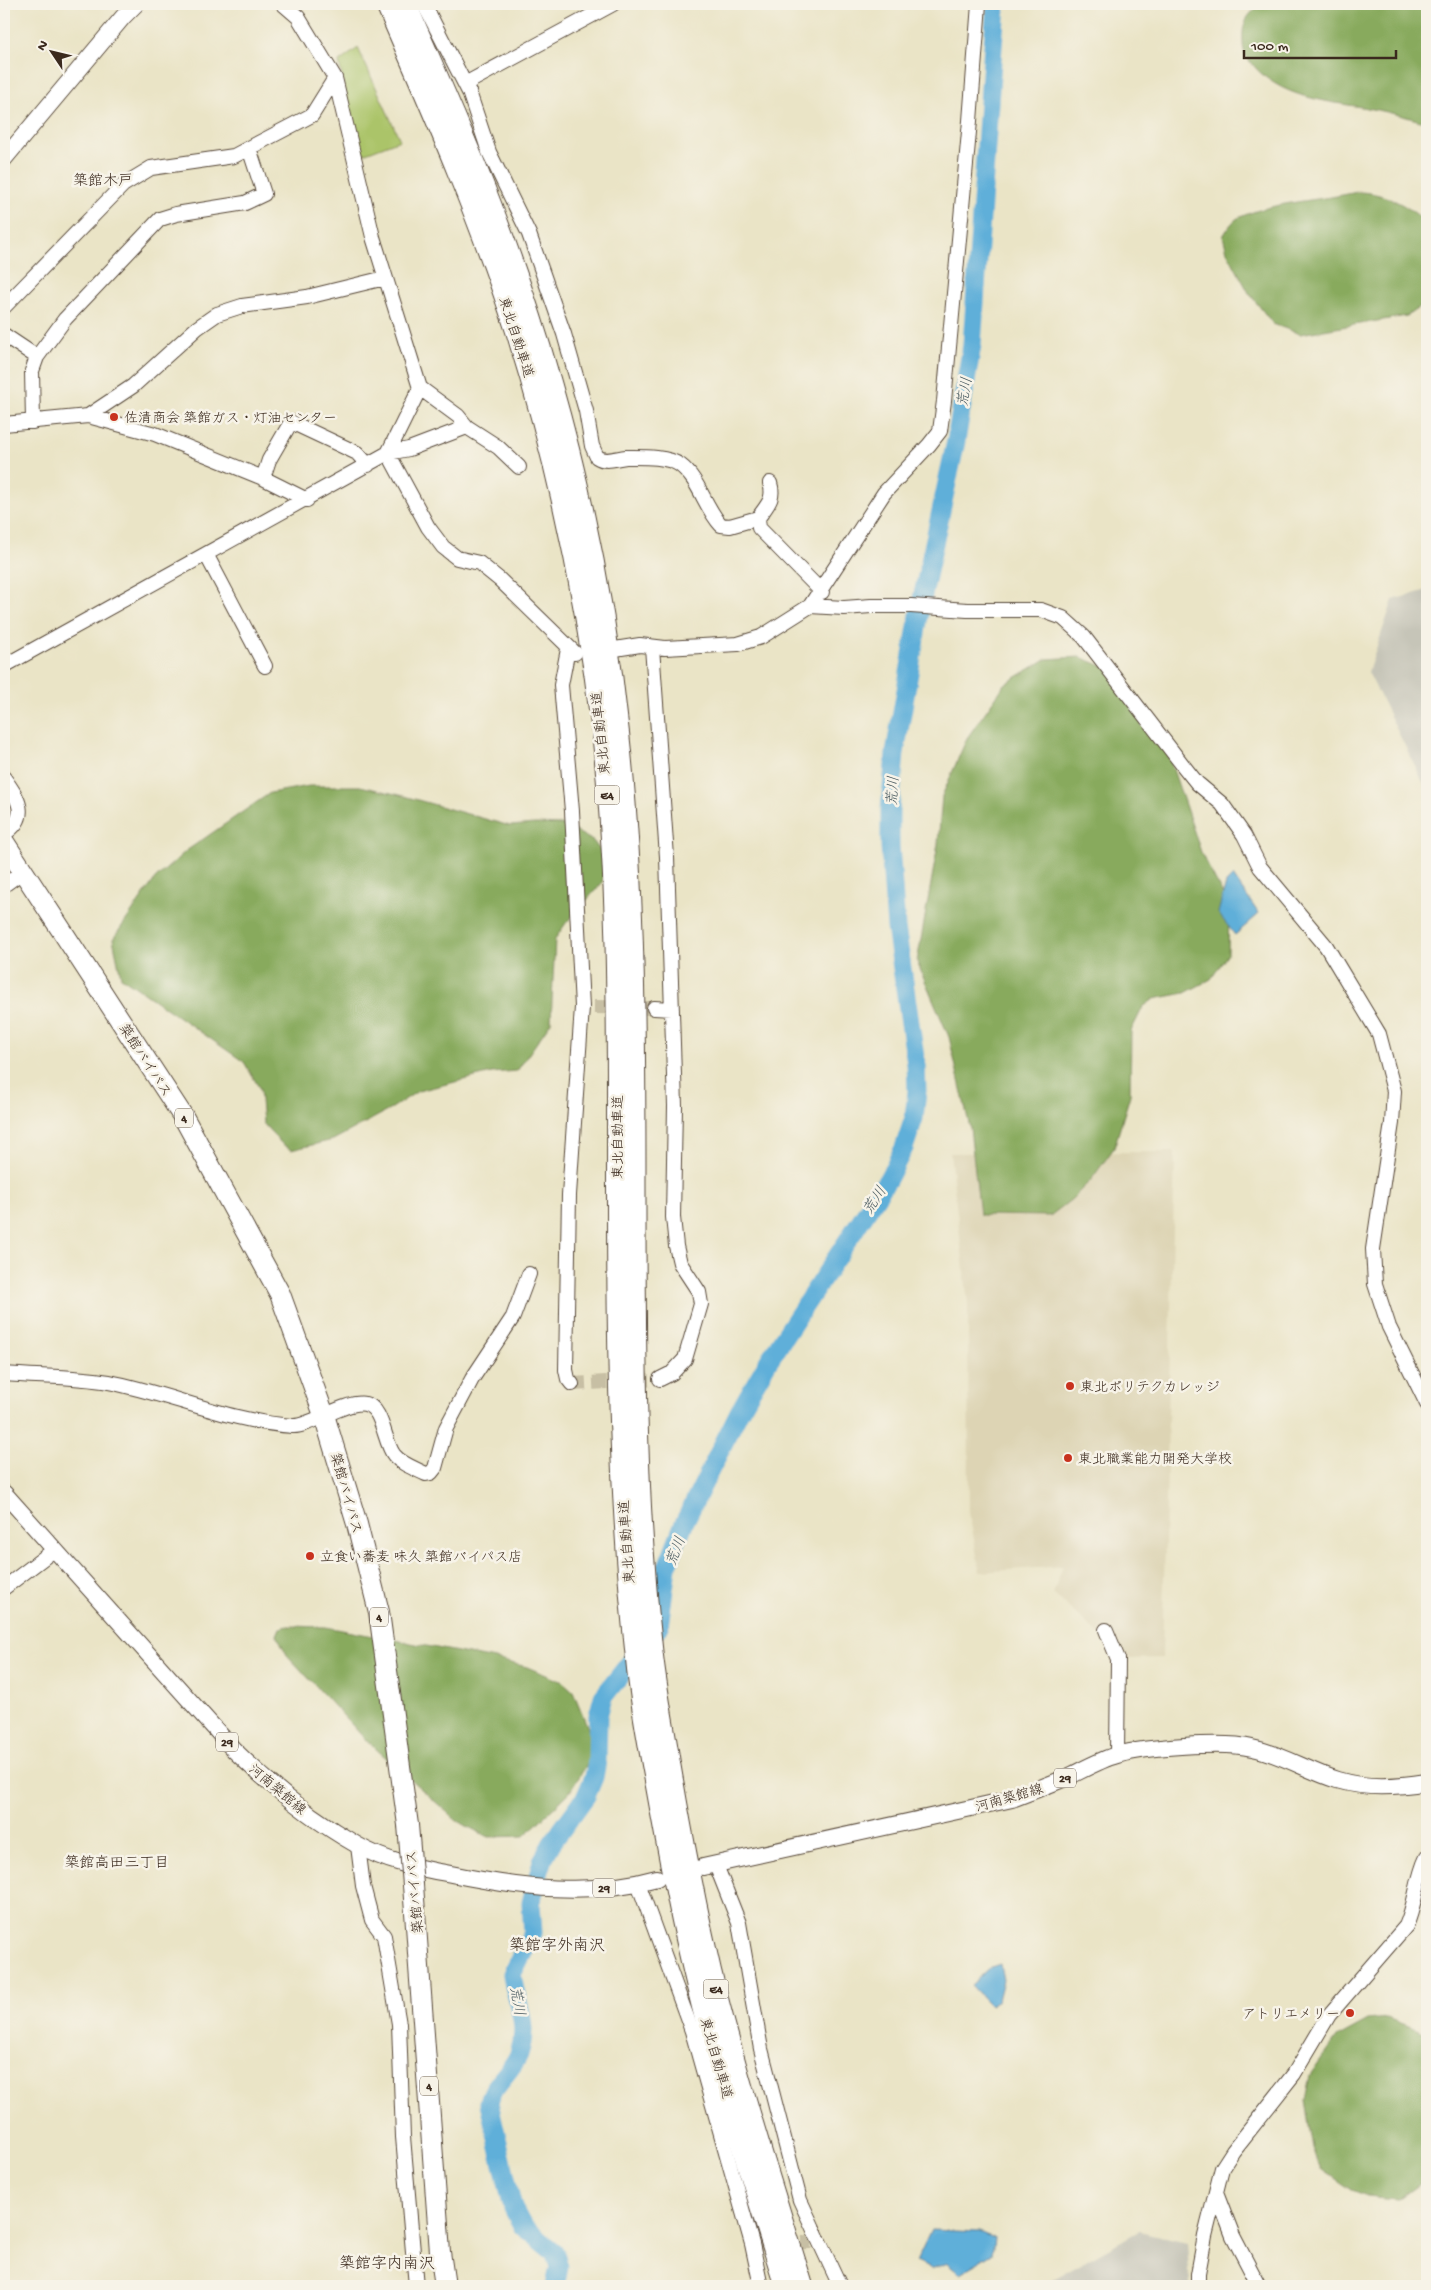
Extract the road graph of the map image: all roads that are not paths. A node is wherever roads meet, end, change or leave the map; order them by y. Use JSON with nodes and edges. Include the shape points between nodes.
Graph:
{"nodes":[{"id":1,"x":136,"y":4,"type":"edge"},
{"id":2,"x":284,"y":4,"type":"edge"},
{"id":3,"x":386,"y":4,"type":"edge"},
{"id":4,"x":406,"y":4,"type":"edge"},
{"id":5,"x":424,"y":4,"type":"edge"},
{"id":6,"x":613,"y":4,"type":"edge"},
{"id":7,"x":978,"y":4,"type":"edge"},
{"id":8,"x":335,"y":78,"type":"junction"},
{"id":9,"x":465,"y":84,"type":"junction"},
{"id":10,"x":249,"y":148,"type":"junction"},
{"id":11,"x":4,"y":159,"type":"edge"},
{"id":12,"x":385,"y":278,"type":"junction"},
{"id":13,"x":4,"y":307,"type":"edge"},
{"id":14,"x":4,"y":335,"type":"edge"},
{"id":15,"x":37,"y":358,"type":"junction"},
{"id":16,"x":420,"y":388,"type":"junction"},
{"id":17,"x":88,"y":416,"type":"junction"},
{"id":18,"x":33,"y":422,"type":"junction"},
{"id":19,"x":4,"y":424,"type":"edge"},
{"id":20,"x":468,"y":427,"type":"junction"},
{"id":21,"x":388,"y":453,"type":"junction"},
{"id":22,"x":368,"y":464,"type":"junction"},
{"id":23,"x":519,"y":467,"type":"dead end"},
{"id":24,"x":263,"y":478,"type":"junction"},
{"id":25,"x":770,"y":483,"type":"dead end"},
{"id":26,"x":307,"y":500,"type":"junction"},
{"id":27,"x":758,"y":518,"type":"junction"},
{"id":28,"x":206,"y":554,"type":"junction"},
{"id":29,"x":822,"y":592,"type":"junction"},
{"id":30,"x":814,"y":606,"type":"junction"},
{"id":31,"x":652,"y":647,"type":"junction"},
{"id":32,"x":615,"y":649,"type":"dead end"},
{"id":33,"x":4,"y":666,"type":"edge"},
{"id":34,"x":265,"y":666,"type":"dead end"},
{"id":35,"x":4,"y":778,"type":"edge"},
{"id":36,"x":4,"y":840,"type":"edge"},
{"id":37,"x":22,"y":872,"type":"junction"},
{"id":38,"x":4,"y":885,"type":"edge"},
{"id":39,"x":654,"y":1008,"type":"tunnel mouth"},
{"id":40,"x":672,"y":1009,"type":"junction"},
{"id":41,"x":529,"y":1274,"type":"dead end"},
{"id":42,"x":4,"y":1374,"type":"edge"},
{"id":43,"x":660,"y":1378,"type":"tunnel mouth"},
{"id":44,"x":572,"y":1384,"type":"dead end"},
{"id":45,"x":1427,"y":1404,"type":"edge"},
{"id":46,"x":324,"y":1415,"type":"junction"},
{"id":47,"x":4,"y":1493,"type":"edge"},
{"id":48,"x":54,"y":1550,"type":"junction"},
{"id":49,"x":4,"y":1588,"type":"edge"},
{"id":50,"x":1106,"y":1630,"type":"dead end"},
{"id":51,"x":1117,"y":1755,"type":"junction"},
{"id":52,"x":1427,"y":1782,"type":"edge"},
{"id":53,"x":358,"y":1846,"type":"junction"},
{"id":54,"x":1427,"y":1858,"type":"edge"},
{"id":55,"x":709,"y":1866,"type":"joint"},
{"id":56,"x":657,"y":1878,"type":"dead end"},
{"id":57,"x":638,"y":1883,"type":"junction"},
{"id":58,"x":1216,"y":2192,"type":"junction"},
{"id":59,"x":416,"y":2286,"type":"edge"},
{"id":60,"x":445,"y":2286,"type":"edge"},
{"id":61,"x":761,"y":2286,"type":"edge"},
{"id":62,"x":785,"y":2286,"type":"edge"},
{"id":63,"x":803,"y":2286,"type":"edge"},
{"id":64,"x":840,"y":2286,"type":"edge"},
{"id":65,"x":1198,"y":2286,"type":"edge"},
{"id":66,"x":1259,"y":2286,"type":"edge"}],
"edges":[{"from":1,"to":11,"type":"main road"},
{"from":2,"to":8,"type":"street","via":[[298,17]]},
{"from":3,"to":62,"type":"highway","name":"東北自動車道","number":"E4","via":[[449,151],[514,327],[543,421],[588,630],[602,733],[616,931],[620,1427],[625,1540],[641,1702],[667,1851],[694,1974]]},
{"from":4,"to":63,"type":"highway","name":"東北自動車道","number":"E4","via":[[497,220],[532,320],[585,524],[604,625],[619,731],[633,928],[637,1454],[647,1601],[657,1684],[685,1847],[711,1969],[737,2069]]},
{"from":5,"to":9,"type":"street"},
{"from":6,"to":9,"type":"street"},
{"from":7,"to":29,"type":"street","via":[[940,431],[884,493]]},
{"from":8,"to":10,"type":"street","via":[[312,115]]},
{"from":8,"to":12,"type":"street","via":[[372,237]]},
{"from":9,"to":27,"type":"street","via":[[489,152],[529,234],[550,292],[597,457],[603,461],[626,457],[678,464],[721,525],[730,526]]},
{"from":10,"to":13,"type":"street","via":[[234,156],[151,168],[123,185]]},
{"from":10,"to":15,"type":"street","via":[[264,194],[245,203],[160,219],[65,319]]},
{"from":12,"to":16,"type":"street"},
{"from":12,"to":17,"type":"street","via":[[216,314],[133,386]]},
{"from":14,"to":15,"type":"street"},
{"from":15,"to":18,"type":"street","via":[[32,371]]},
{"from":16,"to":20,"type":"street"},
{"from":16,"to":21,"type":"street"},
{"from":17,"to":18,"type":"street"},
{"from":17,"to":24,"type":"street","via":[[156,434]]},
{"from":18,"to":19,"type":"street"},
{"from":20,"to":21,"type":"street","via":[[409,449]]},
{"from":20,"to":23,"type":"street","via":[[498,447]]},
{"from":21,"to":22,"type":"street"},
{"from":21,"to":44,"type":"street","via":[[428,527],[443,547],[457,558],[479,563],[500,580],[572,652],[561,685],[588,1007],[569,1196],[566,1370]]},
{"from":22,"to":24,"type":"street","via":[[357,453],[290,422]]},
{"from":22,"to":26,"type":"street"},
{"from":24,"to":26,"type":"street"},
{"from":25,"to":27,"type":"street","via":[[772,499]]},
{"from":26,"to":28,"type":"street"},
{"from":27,"to":29,"type":"street","via":[[759,528]]},
{"from":28,"to":33,"type":"street"},
{"from":28,"to":34,"type":"street"},
{"from":29,"to":30,"type":"street"},
{"from":30,"to":31,"type":"street","via":[[756,639],[738,644]]},
{"from":30,"to":45,"type":"street","via":[[1041,610],[1063,618],[1084,637],[1197,783],[1222,804],[1244,835],[1260,867],[1331,954],[1379,1034],[1394,1091],[1373,1249],[1375,1284],[1389,1327]]},
{"from":31,"to":32,"type":"street","via":[[640,645]]},
{"from":31,"to":40,"type":"street","via":[[667,857]]},
{"from":35,"to":36,"type":"street","via":[[16,795],[20,810],[19,819]]},
{"from":36,"to":37,"type":"highway","name":"築館バイパス","number":"4"},
{"from":37,"to":38,"type":"street"},
{"from":37,"to":46,"type":"highway","name":"築館バイパス","number":"4","via":[[184,1118],[280,1294]]},
{"from":39,"to":40,"type":"street"},
{"from":40,"to":43,"type":"street","via":[[675,1106],[673,1217],[680,1263],[699,1292],[701,1304],[684,1359],[672,1373]]},
{"from":41,"to":46,"type":"street","via":[[513,1317],[472,1379],[446,1428],[431,1473],[426,1474],[393,1454],[378,1416],[365,1404],[355,1404]]},
{"from":42,"to":46,"type":"street","via":[[109,1382],[258,1422],[296,1427]]},
{"from":46,"to":60,"type":"highway","name":"築館バイパス","number":"4","bridge":true,"via":[[379,1612],[408,1825]]},
{"from":47,"to":48,"type":"main road","name":"河南築館線","number":"29"},
{"from":48,"to":49,"type":"street"},
{"from":48,"to":53,"type":"main road","name":"河南築館線","number":"29","via":[[252,1768],[308,1814]]},
{"from":50,"to":51,"type":"street","via":[[1118,1659]]},
{"from":51,"to":52,"type":"main road","name":"河南築館線","number":"29","via":[[1224,1745],[1251,1747],[1337,1780],[1367,1786]]},
{"from":51,"to":55,"type":"main road","name":"河南築館線","number":"29","via":[[1012,1798]]},
{"from":53,"to":57,"type":"main road","name":"河南築館線","number":"29","via":[[396,1862],[518,1886],[595,1889]]},
{"from":53,"to":59,"type":"street","via":[[363,1886],[372,1920],[384,1936],[399,2024],[403,2137]]},
{"from":54,"to":58,"type":"street","via":[[1406,1926],[1329,2015],[1294,2074],[1222,2168]]},
{"from":55,"to":64,"type":"street","via":[[739,1923],[761,2049],[800,2200],[815,2241]]},
{"from":56,"to":57,"type":"main road","name":"河南築館線","number":"29"},
{"from":57,"to":61,"type":"street","via":[[692,2031],[756,2244]]},
{"from":58,"to":65,"type":"street","via":[[1205,2236]]},
{"from":58,"to":66,"type":"street","via":[[1233,2236]]}]}
